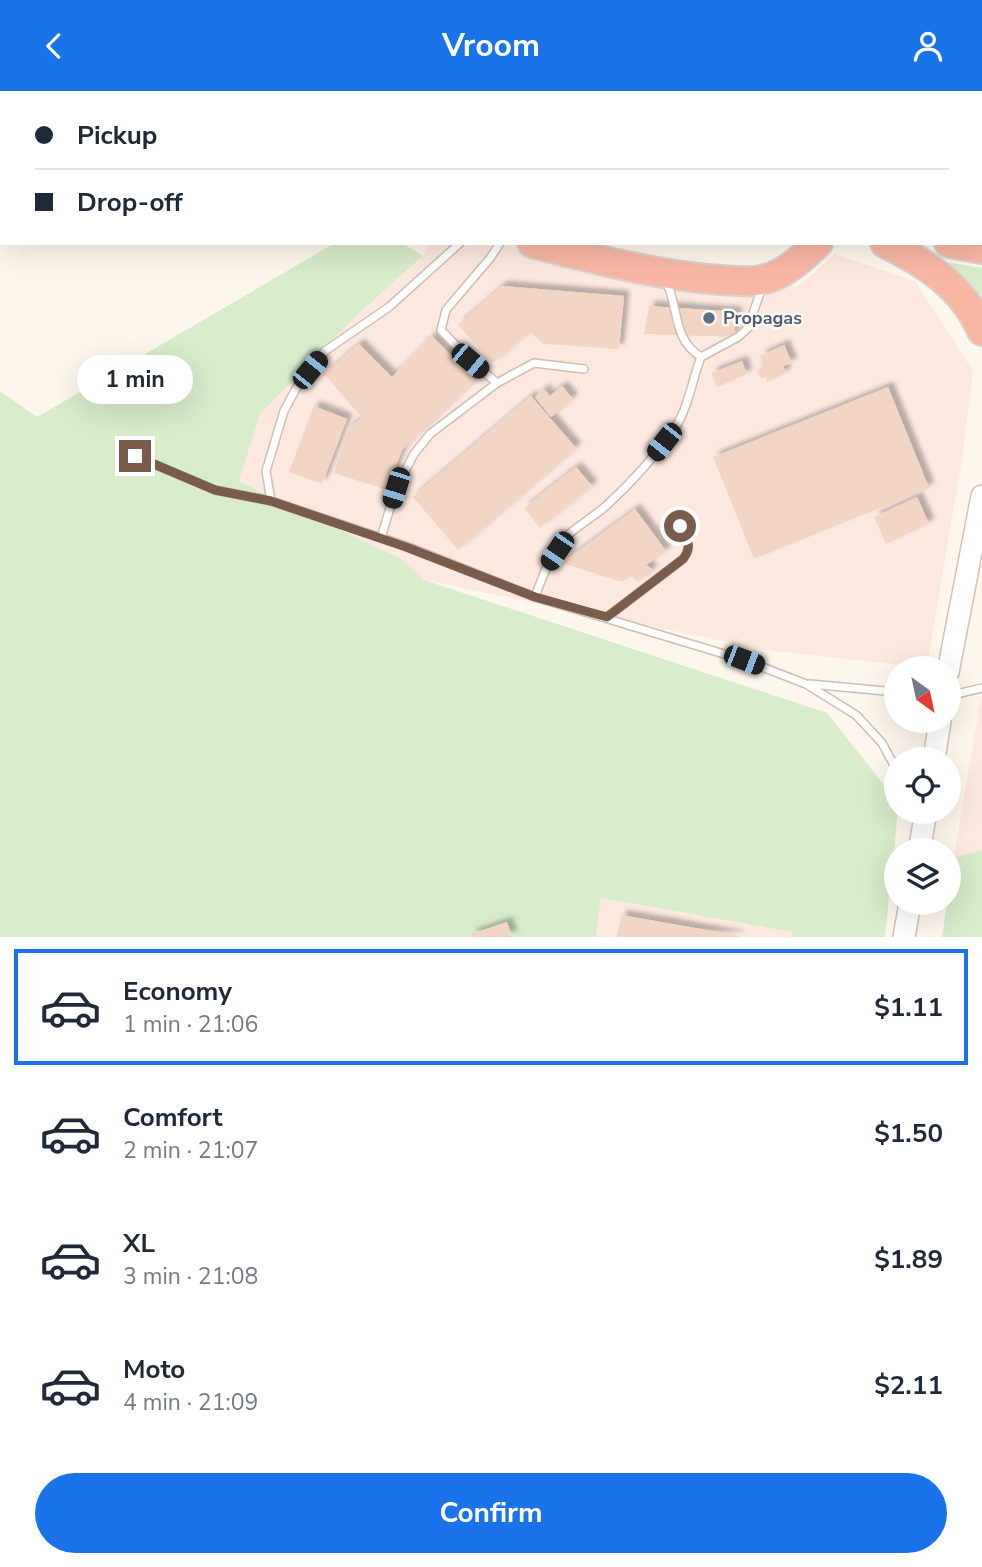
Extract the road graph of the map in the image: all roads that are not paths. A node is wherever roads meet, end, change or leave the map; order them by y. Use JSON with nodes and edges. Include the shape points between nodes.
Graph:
{"nodes":[{"id":1,"x":458,"y":245,"type":"edge"},
{"id":2,"x":499,"y":245,"type":"edge"},
{"id":3,"x":541,"y":245,"type":"edge"},
{"id":4,"x":816,"y":245,"type":"edge"},
{"id":5,"x":889,"y":245,"type":"edge"},
{"id":6,"x":960,"y":245,"type":"edge"},
{"id":7,"x":982,"y":249,"type":"edge"},
{"id":8,"x":661,"y":273,"type":"junction"},
{"id":9,"x":765,"y":279,"type":"junction"},
{"id":10,"x":982,"y":331,"type":"edge"},
{"id":11,"x":701,"y":357,"type":"junction"},
{"id":12,"x":584,"y":369,"type":"dead end"},
{"id":13,"x":497,"y":383,"type":"junction"},
{"id":14,"x":135,"y":456,"type":"dead end"},
{"id":15,"x":982,"y":496,"type":"edge"},
{"id":16,"x":271,"y":501,"type":"junction"},
{"id":17,"x":680,"y":526,"type":"dead end"},
{"id":18,"x":381,"y":538,"type":"junction"},
{"id":19,"x":535,"y":597,"type":"junction"},
{"id":20,"x":607,"y":617,"type":"junction"},
{"id":21,"x":951,"y":656,"type":"edge"},
{"id":22,"x":806,"y":684,"type":"junction"},
{"id":23,"x":982,"y":688,"type":"edge"},
{"id":24,"x":884,"y":691,"type":"edge"},
{"id":25,"x":961,"y":693,"type":"edge"},
{"id":26,"x":884,"y":747,"type":"edge"},
{"id":27,"x":908,"y":915,"type":"edge"},
{"id":28,"x":904,"y":937,"type":"edge"}],
"edges":[{"from":1,"to":16,"type":"lane","via":[[370,322],[325,351],[298,385],[284,411],[266,471]]},
{"from":2,"to":13,"type":"lane","via":[[446,310],[441,330]]},
{"from":3,"to":8,"type":"highway"},
{"from":4,"to":9,"type":"highway","via":[[800,260]]},
{"from":5,"to":10,"type":"highway","via":[[937,272],[957,291]]},
{"from":6,"to":7,"type":"highway"},
{"from":8,"to":9,"type":"highway"},
{"from":8,"to":11,"type":"lane","via":[[682,338],[688,349]]},
{"from":9,"to":11,"type":"lane","via":[[748,328]]},
{"from":11,"to":19,"type":"lane","via":[[689,401],[676,426],[607,505],[567,536],[547,566]]},
{"from":12,"to":13,"type":"lane","via":[[534,363]]},
{"from":13,"to":18,"type":"lane","via":[[430,435],[414,454],[396,488]]},
{"from":14,"to":16,"type":"lane","via":[[215,490]]},
{"from":15,"to":21,"type":"street"},
{"from":16,"to":18,"type":"lane"},
{"from":17,"to":20,"type":"lane","via":[[689,543],[683,559]]},
{"from":18,"to":19,"type":"lane"},
{"from":19,"to":20,"type":"lane"},
{"from":20,"to":22,"type":"lane"},
{"from":22,"to":24,"type":"lane"},
{"from":22,"to":26,"type":"lane","via":[[856,715]]},
{"from":23,"to":25,"type":"lane"},
{"from":27,"to":28,"type":"street"}]}
